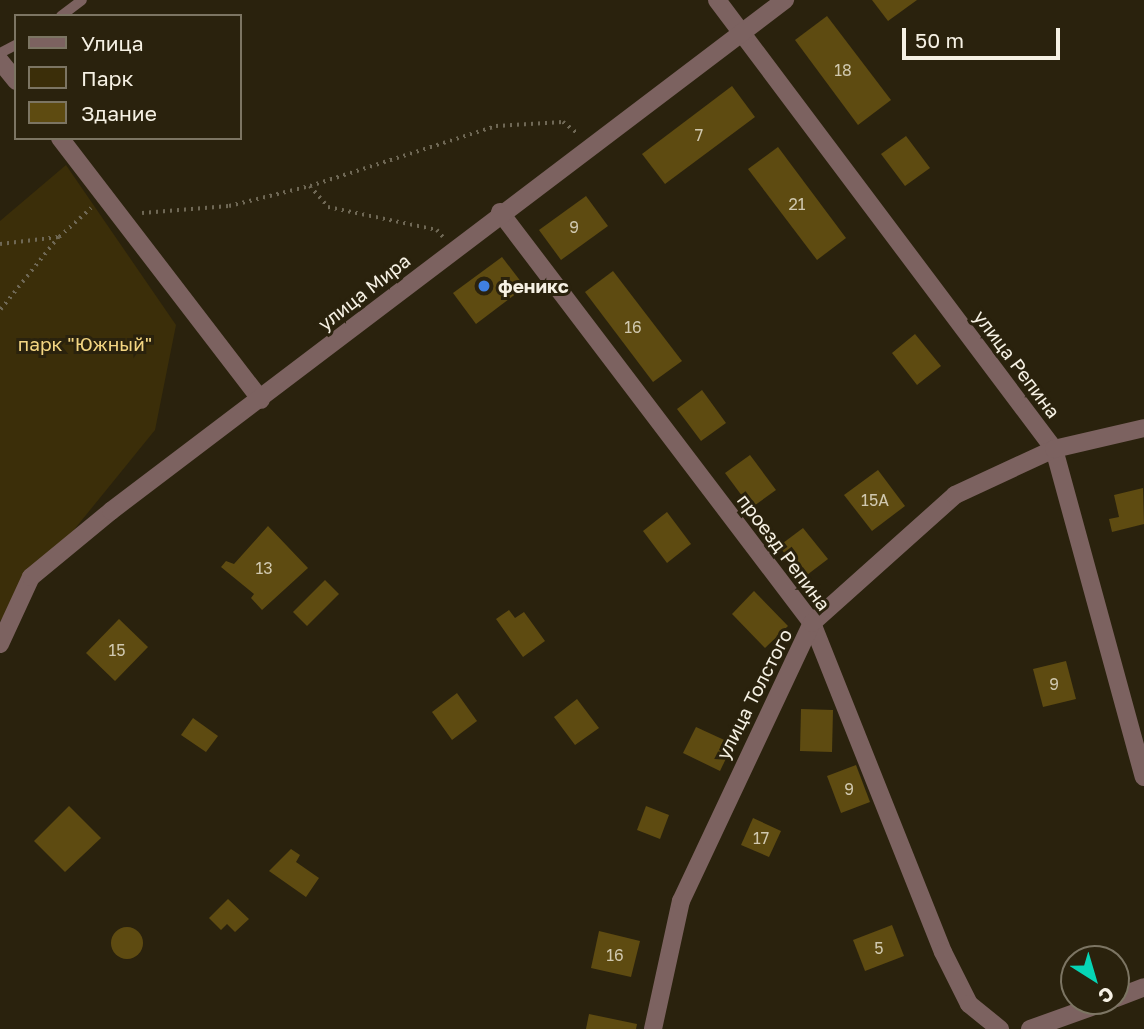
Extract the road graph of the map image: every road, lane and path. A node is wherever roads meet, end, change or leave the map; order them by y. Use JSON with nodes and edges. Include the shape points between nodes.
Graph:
{"nodes":[{"id":1,"x":82,"y":0,"type":"edge"},
{"id":2,"x":717,"y":0,"type":"edge"},
{"id":3,"x":785,"y":0,"type":"edge"},
{"id":4,"x":64,"y":14,"type":"edge"},
{"id":5,"x":741,"y":32,"type":"junction"},
{"id":6,"x":0,"y":61,"type":"edge"},
{"id":7,"x":14,"y":78,"type":"edge"},
{"id":8,"x":62,"y":140,"type":"edge"},
{"id":9,"x":591,"y":144,"type":"junction"},
{"id":10,"x":310,"y":186,"type":"junction"},
{"id":11,"x":105,"y":197,"type":"junction"},
{"id":12,"x":500,"y":212,"type":"junction"},
{"id":13,"x":119,"y":215,"type":"junction"},
{"id":14,"x":59,"y":237,"type":"junction"},
{"id":15,"x":0,"y":244,"type":"edge"},
{"id":16,"x":453,"y":249,"type":"junction"},
{"id":17,"x":0,"y":311,"type":"edge"},
{"id":18,"x":261,"y":400,"type":"junction"},
{"id":19,"x":1144,"y":428,"type":"edge"},
{"id":20,"x":1054,"y":449,"type":"junction"},
{"id":21,"x":812,"y":623,"type":"junction"},
{"id":22,"x":0,"y":644,"type":"edge"},
{"id":23,"x":1144,"y":777,"type":"edge"},
{"id":24,"x":1069,"y":1015,"type":"edge"},
{"id":25,"x":653,"y":1029,"type":"edge"},
{"id":26,"x":1000,"y":1029,"type":"edge"},
{"id":27,"x":1030,"y":1029,"type":"edge"}],
"edges":[{"from":1,"to":4,"type":"lane"},
{"from":2,"to":5,"type":"street","name":"улица Репина"},
{"from":3,"to":5,"type":"street","name":"улица Мира"},
{"from":5,"to":9,"type":"street","name":"улица Мира"},
{"from":5,"to":20,"type":"street","name":"улица Репина"},
{"from":6,"to":7,"type":"street"},
{"from":8,"to":11,"type":"street"},
{"from":9,"to":10,"type":"path","via":[[563,122],[496,126]]},
{"from":9,"to":12,"type":"street","name":"улица Мира"},
{"from":10,"to":13,"type":"path","via":[[229,206]]},
{"from":10,"to":16,"type":"path","via":[[328,207],[437,230]]},
{"from":11,"to":13,"type":"street"},
{"from":11,"to":14,"type":"path"},
{"from":12,"to":16,"type":"street","name":"улица Мира"},
{"from":12,"to":21,"type":"street","name":"проезд Репина"},
{"from":13,"to":18,"type":"street"},
{"from":14,"to":15,"type":"path"},
{"from":14,"to":17,"type":"path"},
{"from":16,"to":18,"type":"street","name":"улица Мира"},
{"from":18,"to":22,"type":"street","name":"улица Мира","via":[[31,577]]},
{"from":19,"to":20,"type":"street","name":"улица Толстого"},
{"from":20,"to":21,"type":"street","name":"улица Толстого","via":[[955,495]]},
{"from":20,"to":23,"type":"street","name":"улица Репина"},
{"from":21,"to":25,"type":"street","name":"улица Толстого","via":[[681,901]]},
{"from":21,"to":26,"type":"street","name":"проезд Репина","via":[[943,952],[969,1004]]},
{"from":24,"to":27,"type":"street"}]}
